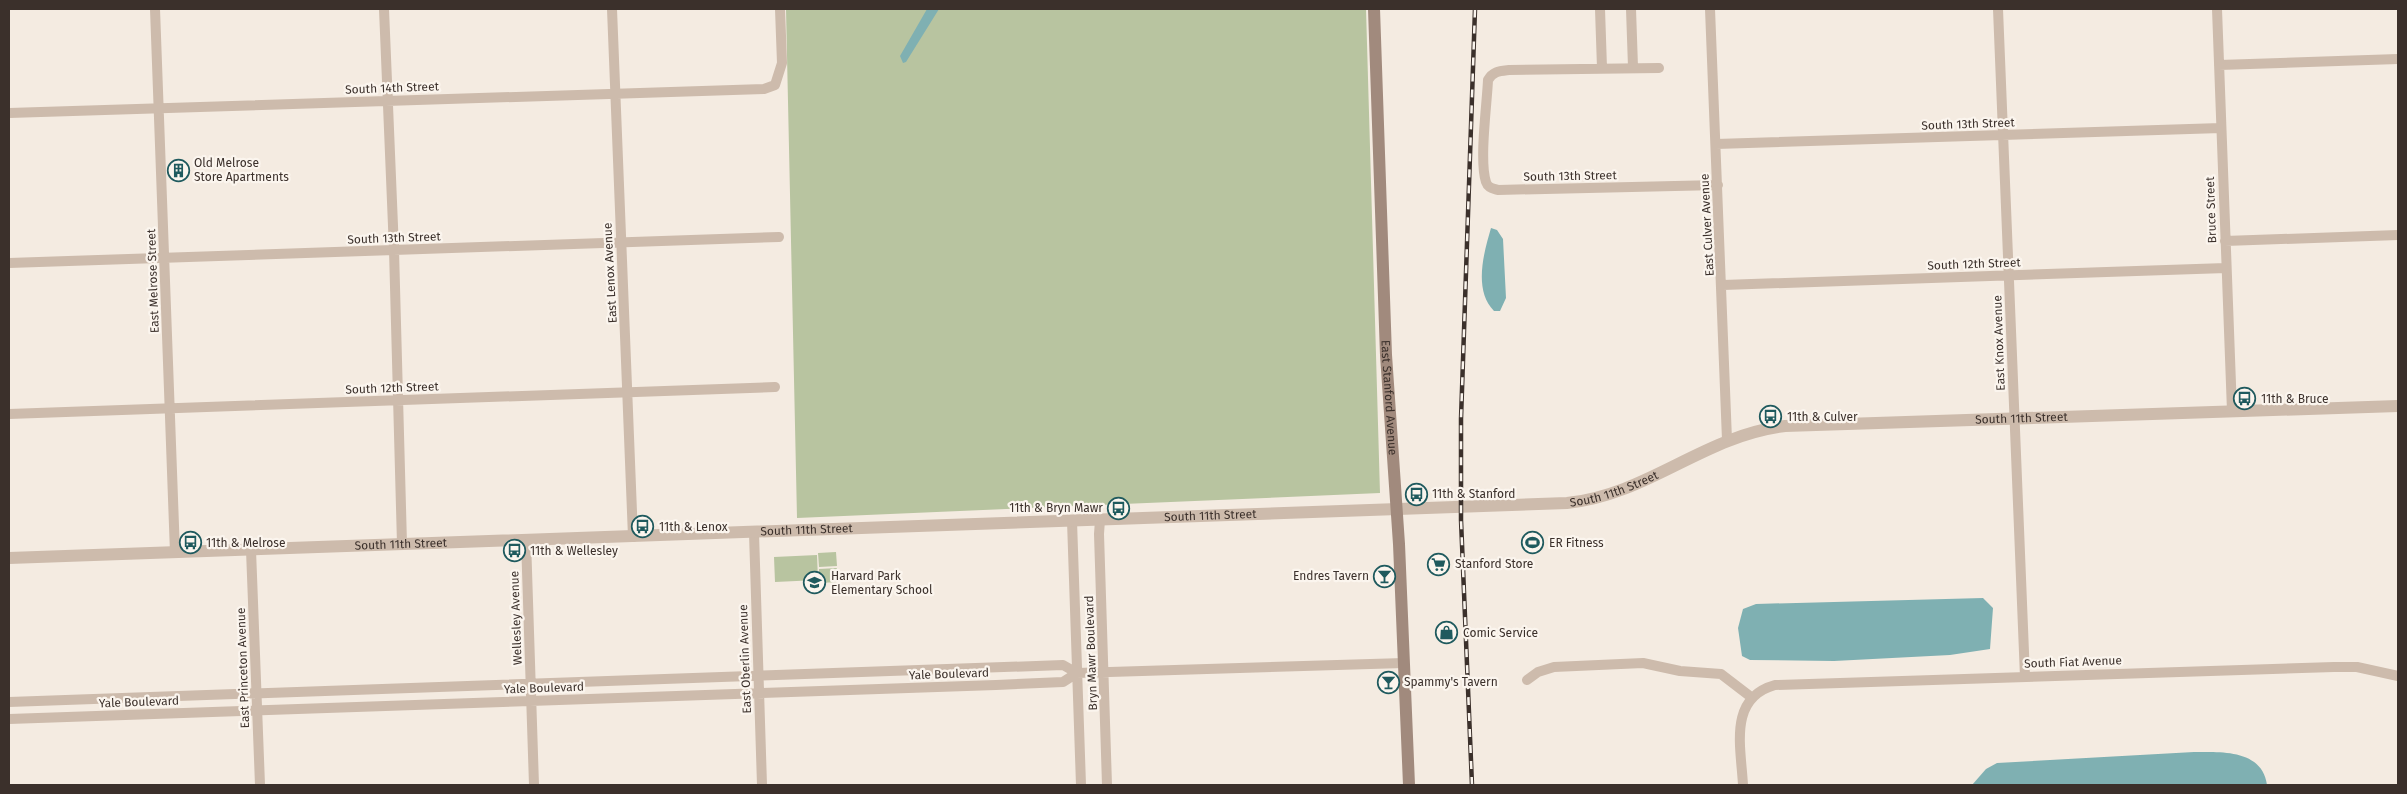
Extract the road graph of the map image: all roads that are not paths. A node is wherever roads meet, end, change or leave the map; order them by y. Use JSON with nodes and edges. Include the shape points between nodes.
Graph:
{"nodes":[{"id":1,"x":155,"y":9,"type":"edge"},
{"id":2,"x":384,"y":9,"type":"edge"},
{"id":3,"x":612,"y":9,"type":"edge"},
{"id":4,"x":780,"y":9,"type":"edge"},
{"id":5,"x":1374,"y":9,"type":"edge"},
{"id":6,"x":1600,"y":9,"type":"edge"},
{"id":7,"x":1631,"y":9,"type":"edge"},
{"id":8,"x":1710,"y":9,"type":"edge"},
{"id":9,"x":1998,"y":9,"type":"edge"},
{"id":10,"x":2217,"y":9,"type":"edge"},
{"id":11,"x":2398,"y":59,"type":"edge"},
{"id":12,"x":2219,"y":65,"type":"junction"},
{"id":13,"x":1633,"y":67,"type":"junction"},
{"id":14,"x":1602,"y":68,"type":"junction"},
{"id":15,"x":1659,"y":68,"type":"dead end"},
{"id":16,"x":615,"y":93,"type":"junction"},
{"id":17,"x":387,"y":100,"type":"junction"},
{"id":18,"x":159,"y":108,"type":"junction"},
{"id":19,"x":9,"y":113,"type":"edge"},
{"id":20,"x":2221,"y":128,"type":"junction"},
{"id":21,"x":2003,"y":135,"type":"junction"},
{"id":22,"x":1716,"y":144,"type":"junction"},
{"id":23,"x":1718,"y":185,"type":"junction"},
{"id":24,"x":2398,"y":236,"type":"edge"},
{"id":25,"x":779,"y":237,"type":"dead end"},
{"id":26,"x":2225,"y":241,"type":"junction"},
{"id":27,"x":621,"y":242,"type":"junction"},
{"id":28,"x":394,"y":250,"type":"junction"},
{"id":29,"x":164,"y":259,"type":"junction"},
{"id":30,"x":9,"y":264,"type":"edge"},
{"id":31,"x":2226,"y":268,"type":"junction"},
{"id":32,"x":2009,"y":276,"type":"junction"},
{"id":33,"x":1722,"y":285,"type":"junction"},
{"id":34,"x":775,"y":386,"type":"dead end"},
{"id":35,"x":627,"y":390,"type":"junction"},
{"id":36,"x":398,"y":400,"type":"junction"},
{"id":37,"x":2398,"y":406,"type":"edge"},
{"id":38,"x":170,"y":407,"type":"junction"},
{"id":39,"x":2232,"y":411,"type":"junction"},
{"id":40,"x":9,"y":414,"type":"edge"},
{"id":41,"x":2016,"y":418,"type":"junction"},
{"id":42,"x":1727,"y":440,"type":"junction"},
{"id":43,"x":1396,"y":510,"type":"junction"},
{"id":44,"x":1100,"y":520,"type":"junction"},
{"id":45,"x":1072,"y":522,"type":"junction"},
{"id":46,"x":754,"y":533,"type":"junction"},
{"id":47,"x":633,"y":537,"type":"junction"},
{"id":48,"x":526,"y":540,"type":"junction"},
{"id":49,"x":402,"y":544,"type":"junction"},
{"id":50,"x":251,"y":550,"type":"junction"},
{"id":51,"x":175,"y":552,"type":"junction"},
{"id":52,"x":9,"y":558,"type":"edge"},
{"id":53,"x":1404,"y":662,"type":"junction"},
{"id":54,"x":1077,"y":673,"type":"junction"},
{"id":55,"x":1104,"y":673,"type":"junction"},
{"id":56,"x":758,"y":676,"type":"junction"},
{"id":57,"x":2025,"y":676,"type":"junction"},
{"id":58,"x":2398,"y":676,"type":"edge"},
{"id":59,"x":1527,"y":680,"type":"dead end"},
{"id":60,"x":531,"y":684,"type":"junction"},
{"id":61,"x":759,"y":693,"type":"junction"},
{"id":62,"x":257,"y":694,"type":"junction"},
{"id":63,"x":1751,"y":697,"type":"junction"},
{"id":64,"x":532,"y":701,"type":"junction"},
{"id":65,"x":9,"y":702,"type":"edge"},
{"id":66,"x":257,"y":710,"type":"junction"},
{"id":67,"x":9,"y":719,"type":"edge"},
{"id":68,"x":260,"y":785,"type":"edge"},
{"id":69,"x":534,"y":785,"type":"edge"},
{"id":70,"x":762,"y":785,"type":"edge"},
{"id":71,"x":1081,"y":785,"type":"edge"},
{"id":72,"x":1107,"y":785,"type":"edge"},
{"id":73,"x":1409,"y":785,"type":"edge"},
{"id":74,"x":1743,"y":785,"type":"edge"}],
"edges":[{"from":1,"to":18,"type":"street","name":"East Melrose Street"},
{"from":2,"to":17,"type":"street"},
{"from":3,"to":16,"type":"street","name":"East Lenox Avenue"},
{"from":4,"to":16,"type":"street","name":"South 14th Street","via":[[781,72],[770,88]]},
{"from":5,"to":43,"type":"main road","name":"East Stanford Avenue","via":[[1386,355]]},
{"from":6,"to":14,"type":"street"},
{"from":7,"to":13,"type":"street"},
{"from":8,"to":22,"type":"street","name":"East Culver Avenue"},
{"from":9,"to":21,"type":"street","name":"East Knox Avenue"},
{"from":10,"to":12,"type":"street","name":"Bruce Street"},
{"from":11,"to":12,"type":"street"},
{"from":12,"to":20,"type":"street","name":"Bruce Street"},
{"from":13,"to":14,"type":"street"},
{"from":13,"to":15,"type":"street"},
{"from":14,"to":23,"type":"street","name":"South 13th Street","via":[[1509,70],[1492,74],[1488,80],[1484,162],[1486,183],[1490,188]]},
{"from":16,"to":17,"type":"street","name":"South 14th Street"},
{"from":16,"to":27,"type":"street","name":"East Lenox Avenue"},
{"from":17,"to":18,"type":"street","name":"South 14th Street"},
{"from":17,"to":28,"type":"street"},
{"from":18,"to":19,"type":"street","name":"South 14th Street"},
{"from":18,"to":29,"type":"street","name":"East Melrose Street"},
{"from":20,"to":21,"type":"street","name":"South 13th Street"},
{"from":20,"to":26,"type":"street","name":"Bruce Street"},
{"from":21,"to":22,"type":"street","name":"South 13th Street"},
{"from":21,"to":32,"type":"street","name":"East Knox Avenue"},
{"from":22,"to":23,"type":"street","name":"East Culver Avenue"},
{"from":23,"to":33,"type":"street","name":"East Culver Avenue"},
{"from":24,"to":26,"type":"street"},
{"from":25,"to":27,"type":"street","name":"South 13th Street"},
{"from":26,"to":31,"type":"street","name":"Bruce Street"},
{"from":27,"to":28,"type":"street","name":"South 13th Street"},
{"from":27,"to":35,"type":"street","name":"East Lenox Avenue"},
{"from":28,"to":29,"type":"street","name":"South 13th Street"},
{"from":28,"to":36,"type":"street"},
{"from":29,"to":30,"type":"street","name":"South 13th Street"},
{"from":29,"to":38,"type":"street","name":"East Melrose Street"},
{"from":31,"to":32,"type":"street","name":"South 12th Street"},
{"from":31,"to":39,"type":"street","name":"Bruce Street"},
{"from":32,"to":33,"type":"street","name":"South 12th Street"},
{"from":32,"to":41,"type":"street","name":"East Knox Avenue"},
{"from":33,"to":42,"type":"street","name":"East Culver Avenue"},
{"from":34,"to":35,"type":"street","name":"South 12th Street"},
{"from":35,"to":36,"type":"street","name":"South 12th Street"},
{"from":35,"to":47,"type":"street","name":"East Lenox Avenue"},
{"from":36,"to":38,"type":"street","name":"South 12th Street"},
{"from":36,"to":49,"type":"street"},
{"from":37,"to":39,"type":"street","name":"South 11th Street"},
{"from":38,"to":40,"type":"street","name":"South 12th Street"},
{"from":38,"to":51,"type":"street","name":"East Melrose Street"},
{"from":39,"to":41,"type":"street","name":"South 11th Street"},
{"from":41,"to":42,"type":"street","name":"South 11th Street","via":[[1785,426],[1757,430]]},
{"from":41,"to":57,"type":"street","name":"East Knox Avenue"},
{"from":42,"to":43,"type":"street","name":"South 11th Street","via":[[1628,489],[1591,500]]},
{"from":43,"to":44,"type":"street","name":"South 11th Street"},
{"from":43,"to":53,"type":"main road","name":"East Stanford Avenue"},
{"from":44,"to":45,"type":"street","name":"South 11th Street"},
{"from":44,"to":55,"type":"street","name":"Bryn Mawr Boulevard"},
{"from":45,"to":46,"type":"street","name":"South 11th Street"},
{"from":45,"to":54,"type":"street","name":"Bryn Mawr Boulevard"},
{"from":46,"to":47,"type":"street","name":"South 11th Street"},
{"from":46,"to":56,"type":"street","name":"East Oberlin Avenue"},
{"from":47,"to":48,"type":"street","name":"South 11th Street"},
{"from":48,"to":49,"type":"street","name":"South 11th Street"},
{"from":48,"to":60,"type":"street","name":"Wellesley Avenue"},
{"from":49,"to":50,"type":"street","name":"South 11th Street"},
{"from":50,"to":51,"type":"street","name":"South 11th Street"},
{"from":50,"to":62,"type":"street","name":"East Princeton Avenue"},
{"from":51,"to":52,"type":"street","name":"South 11th Street"},
{"from":53,"to":55,"type":"street","name":"Yale Boulevard"},
{"from":53,"to":73,"type":"main road","name":"East Stanford Avenue"},
{"from":54,"to":55,"type":"street","name":"Yale Boulevard"},
{"from":54,"to":56,"type":"street","name":"Yale Boulevard","via":[[1063,665]]},
{"from":54,"to":61,"type":"street","name":"Yale Boulevard","via":[[1063,682]]},
{"from":54,"to":71,"type":"street","name":"Bryn Mawr Boulevard"},
{"from":55,"to":72,"type":"street","name":"Bryn Mawr Boulevard"},
{"from":56,"to":60,"type":"street","name":"Yale Boulevard"},
{"from":56,"to":61,"type":"street","name":"East Oberlin Avenue"},
{"from":57,"to":58,"type":"street","name":"South Fiat Avenue","via":[[2334,667],[2357,667]]},
{"from":57,"to":63,"type":"street","name":"South Fiat Avenue","via":[[1775,685]]},
{"from":59,"to":63,"type":"street","via":[[1554,667],[1643,663],[1680,671],[1722,674]]},
{"from":60,"to":62,"type":"street","name":"Yale Boulevard"},
{"from":60,"to":64,"type":"street","name":"Wellesley Avenue"},
{"from":61,"to":64,"type":"street","name":"Yale Boulevard"},
{"from":61,"to":70,"type":"street","name":"East Oberlin Avenue"},
{"from":62,"to":65,"type":"street","name":"Yale Boulevard"},
{"from":62,"to":66,"type":"street","name":"East Princeton Avenue"},
{"from":63,"to":74,"type":"street","via":[[1741,716]]},
{"from":64,"to":66,"type":"street","name":"Yale Boulevard"},
{"from":64,"to":69,"type":"street","name":"Wellesley Avenue"},
{"from":66,"to":67,"type":"street","name":"Yale Boulevard"},
{"from":66,"to":68,"type":"street","name":"East Princeton Avenue"}]}
